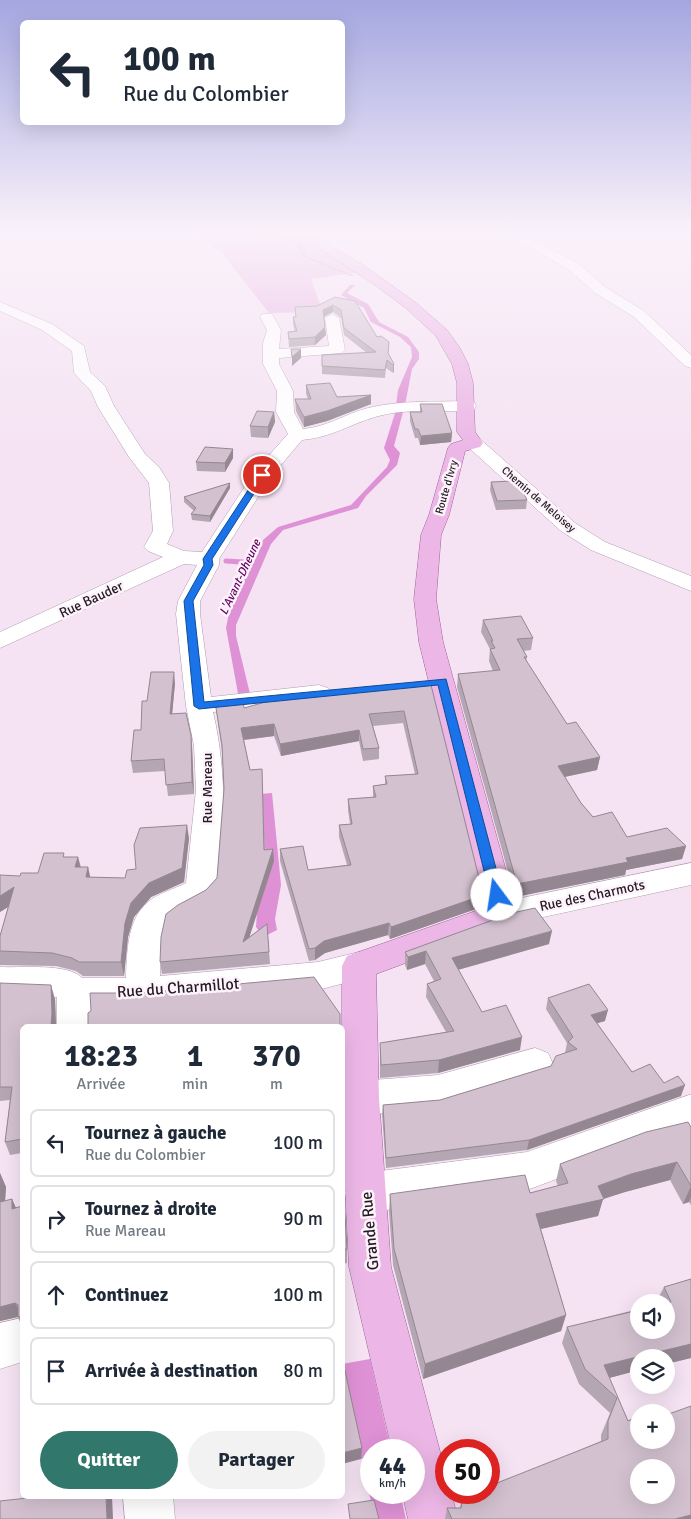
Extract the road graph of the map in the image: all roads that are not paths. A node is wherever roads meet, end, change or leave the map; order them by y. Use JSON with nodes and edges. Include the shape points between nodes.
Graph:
{"nodes":[{"id":1,"x":410,"y":305,"type":"edge"},
{"id":2,"x":624,"y":305,"type":"edge"},
{"id":3,"x":0,"y":306,"type":"edge"},
{"id":4,"x":266,"y":317,"type":"dead end"},
{"id":5,"x":332,"y":318,"type":"dead end"},
{"id":6,"x":271,"y":354,"type":"junction"},
{"id":7,"x":691,"y":363,"type":"edge"},
{"id":8,"x":468,"y":406,"type":"junction"},
{"id":9,"x":297,"y":435,"type":"junction"},
{"id":10,"x":474,"y":443,"type":"junction"},
{"id":11,"x":181,"y":556,"type":"junction"},
{"id":12,"x":208,"y":559,"type":"junction"},
{"id":13,"x":691,"y":584,"type":"edge"},
{"id":14,"x":0,"y":641,"type":"edge"},
{"id":15,"x":344,"y":691,"type":"edge"},
{"id":16,"x":199,"y":706,"type":"junction"},
{"id":17,"x":688,"y":876,"type":"edge"},
{"id":18,"x":502,"y":914,"type":"junction"},
{"id":19,"x":359,"y":966,"type":"junction"},
{"id":20,"x":0,"y":980,"type":"edge"},
{"id":21,"x":74,"y":992,"type":"junction"},
{"id":22,"x":143,"y":992,"type":"junction"},
{"id":23,"x":75,"y":1024,"type":"edge"},
{"id":24,"x":535,"y":1064,"type":"dead end"},
{"id":25,"x":360,"y":1098,"type":"junction"},
{"id":26,"x":689,"y":1112,"type":"dead end"},
{"id":27,"x":366,"y":1193,"type":"junction"},
{"id":28,"x":20,"y":1341,"type":"edge"},
{"id":29,"x":0,"y":1346,"type":"edge"},
{"id":30,"x":148,"y":1499,"type":"edge"},
{"id":31,"x":150,"y":1519,"type":"edge"},
{"id":32,"x":433,"y":1519,"type":"edge"}],
"edges":[{"from":1,"to":8,"type":"main road","via":[[437,325],[450,342],[460,366]]},
{"from":2,"to":7,"type":"street","via":[[638,314]]},
{"from":3,"to":11,"type":"street","via":[[47,327],[78,349],[82,373],[100,389],[106,407],[138,458],[159,483],[163,530],[155,547]]},
{"from":4,"to":6,"type":"street","via":[[274,330]]},
{"from":5,"to":6,"type":"street","via":[[343,355]]},
{"from":6,"to":9,"type":"street","via":[[272,364],[285,391],[285,412]]},
{"from":8,"to":9,"type":"street","via":[[397,406],[369,413],[321,433]]},
{"from":8,"to":10,"type":"main road","via":[[466,432]]},
{"from":9,"to":12,"type":"street","name":"Rue Mareau","via":[[262,475]]},
{"from":10,"to":13,"type":"street","name":"Chemin de Meloisey","via":[[568,527],[598,546]]},
{"from":10,"to":18,"type":"main road","name":"Route d'Ivry","via":[[457,448],[431,535],[425,599],[432,642],[432,682]]},
{"from":11,"to":12,"type":"street"},
{"from":11,"to":14,"type":"street","name":"Rue Bauder"},
{"from":12,"to":16,"type":"street","name":"Rue Mareau","via":[[189,601]]},
{"from":15,"to":16,"type":"street"},
{"from":16,"to":22,"type":"street","name":"Rue Mareau","via":[[208,746],[210,790],[201,890],[160,910],[149,920]]},
{"from":17,"to":18,"type":"street","name":"Rue des Charmots"},
{"from":18,"to":19,"type":"main road","name":"Rue des Charmots"},
{"from":19,"to":22,"type":"street","name":"Rue du Charmillot","via":[[318,976]]},
{"from":19,"to":25,"type":"main road","name":"Grande Rue"},
{"from":20,"to":21,"type":"street","name":"Rue du Charmillot","via":[[66,984]]},
{"from":21,"to":22,"type":"street","name":"Rue du Charmillot"},
{"from":21,"to":23,"type":"street"},
{"from":24,"to":25,"type":"street","via":[[438,1092]]},
{"from":25,"to":27,"type":"main road","name":"Grande Rue"},
{"from":26,"to":27,"type":"street","via":[[526,1171]]},
{"from":27,"to":32,"type":"main road","name":"Grande Rue","via":[[370,1267]]},
{"from":28,"to":29,"type":"street"},
{"from":30,"to":31,"type":"street"}]}
